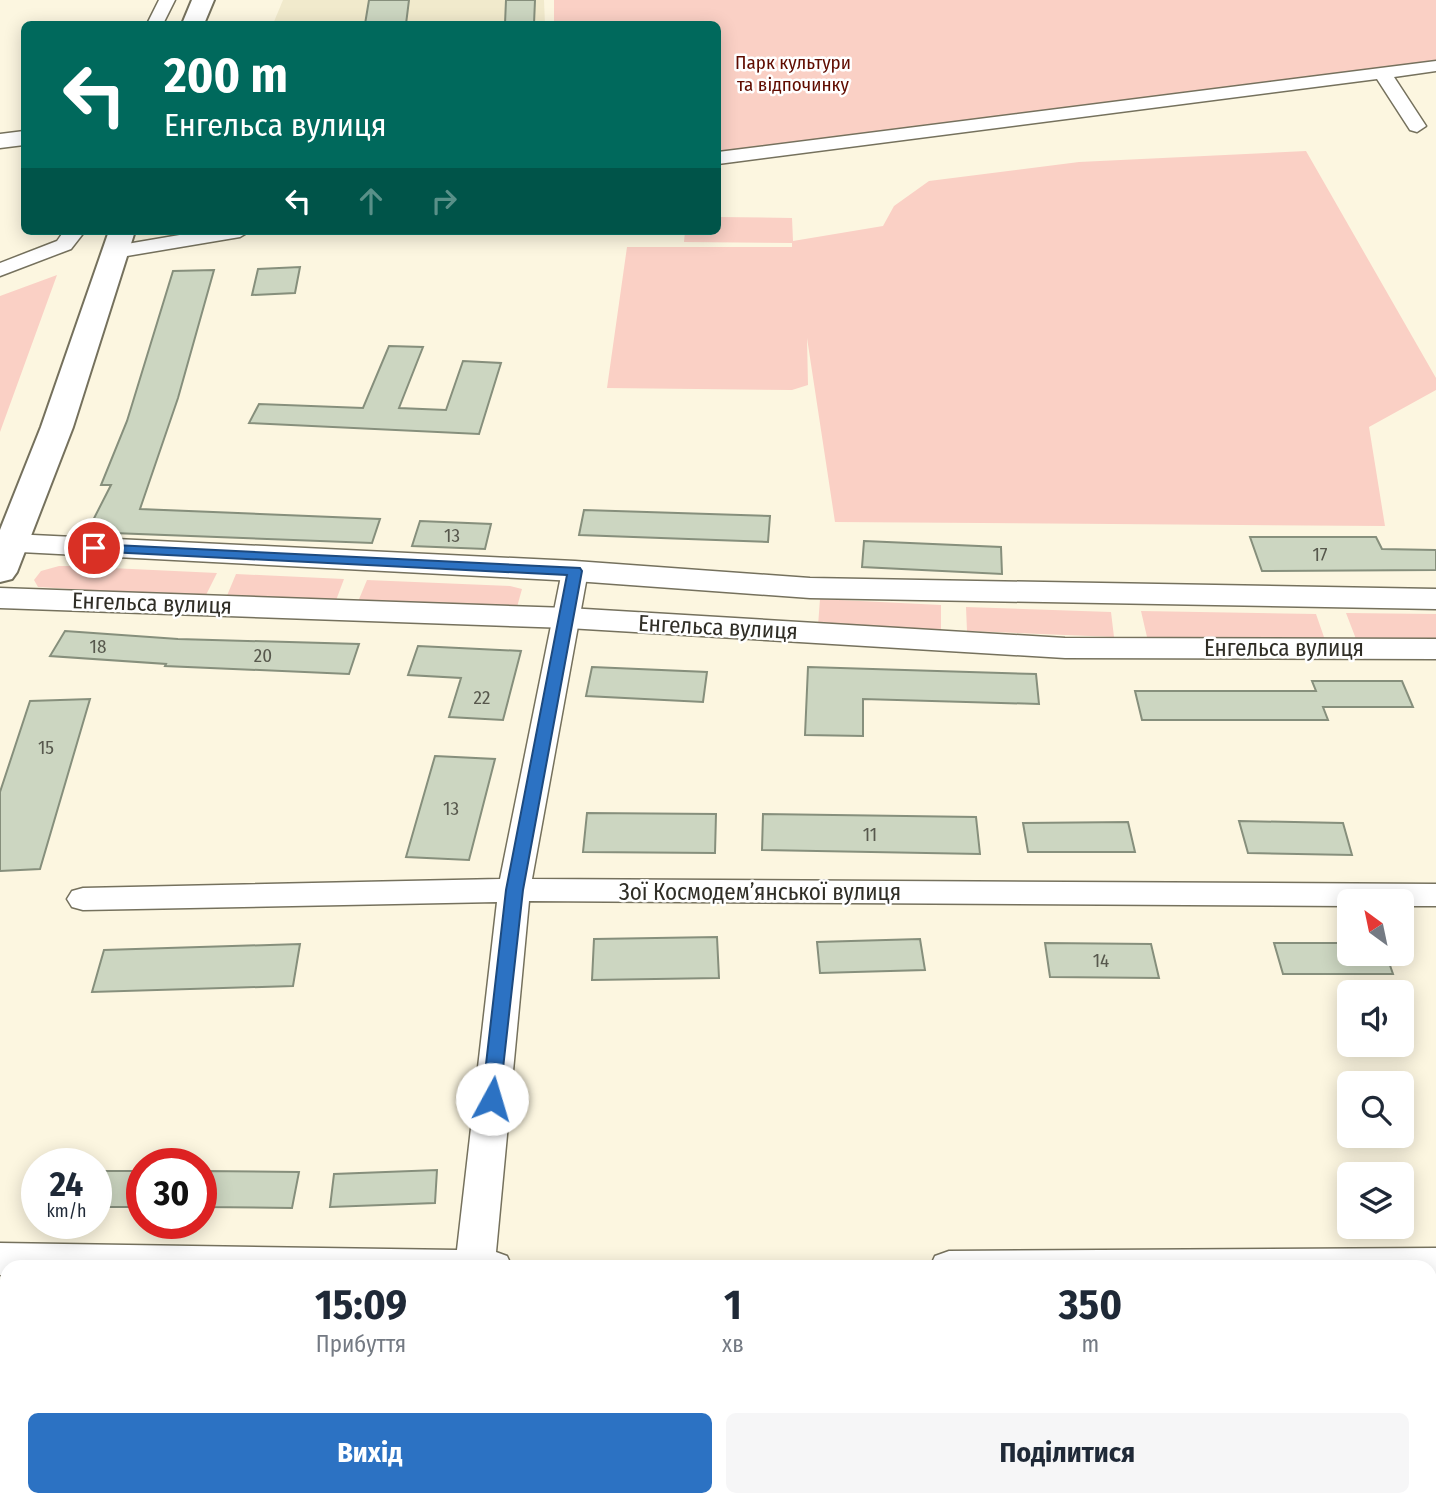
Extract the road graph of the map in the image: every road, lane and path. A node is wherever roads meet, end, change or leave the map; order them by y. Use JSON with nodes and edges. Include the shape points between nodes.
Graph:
{"nodes":[{"id":1,"x":167,"y":0,"type":"edge"},
{"id":2,"x":203,"y":0,"type":"edge"},
{"id":3,"x":156,"y":21,"type":"edge"},
{"id":4,"x":194,"y":21,"type":"edge"},
{"id":5,"x":1436,"y":66,"type":"edge"},
{"id":6,"x":1381,"y":73,"type":"junction"},
{"id":7,"x":1417,"y":126,"type":"dead end"},
{"id":8,"x":21,"y":138,"type":"edge"},
{"id":9,"x":0,"y":141,"type":"edge"},
{"id":10,"x":721,"y":158,"type":"edge"},
{"id":11,"x":72,"y":235,"type":"edge"},
{"id":12,"x":196,"y":235,"type":"edge"},
{"id":13,"x":118,"y":242,"type":"edge"},
{"id":14,"x":0,"y":270,"type":"edge"},
{"id":15,"x":6,"y":558,"type":"edge"},
{"id":16,"x":575,"y":571,"type":"junction"},
{"id":17,"x":0,"y":598,"type":"edge"},
{"id":18,"x":1436,"y":599,"type":"edge"},
{"id":19,"x":568,"y":618,"type":"junction"},
{"id":20,"x":1436,"y":649,"type":"edge"},
{"id":21,"x":514,"y":890,"type":"junction"},
{"id":22,"x":1436,"y":895,"type":"edge"},
{"id":23,"x":83,"y":899,"type":"dead end"},
{"id":24,"x":0,"y":1259,"type":"edge"},
{"id":25,"x":68,"y":1260,"type":"edge"},
{"id":26,"x":476,"y":1260,"type":"edge"}],
"edges":[{"from":1,"to":3,"type":"street"},
{"from":2,"to":4,"type":"main road"},
{"from":5,"to":6,"type":"street"},
{"from":6,"to":7,"type":"street"},
{"from":6,"to":10,"type":"street"},
{"from":8,"to":9,"type":"street"},
{"from":11,"to":14,"type":"street","via":[[64,245]]},
{"from":12,"to":13,"type":"street"},
{"from":13,"to":15,"type":"main road","via":[[57,426]]},
{"from":15,"to":16,"type":"street","name":"Енгельса вулиця"},
{"from":16,"to":18,"type":"street","name":"Енгельса вулиця","via":[[810,588]]},
{"from":16,"to":19,"type":"street"},
{"from":17,"to":19,"type":"street","name":"Енгельса вулиця"},
{"from":19,"to":20,"type":"street","name":"Енгельса вулиця","via":[[1065,648]]},
{"from":19,"to":21,"type":"street"},
{"from":21,"to":22,"type":"street","name":"Зої Космодем’янської вулиця"},
{"from":21,"to":23,"type":"street","name":"Зої Космодем’янської вулиця"},
{"from":21,"to":26,"type":"street"},
{"from":24,"to":25,"type":"street"}]}
